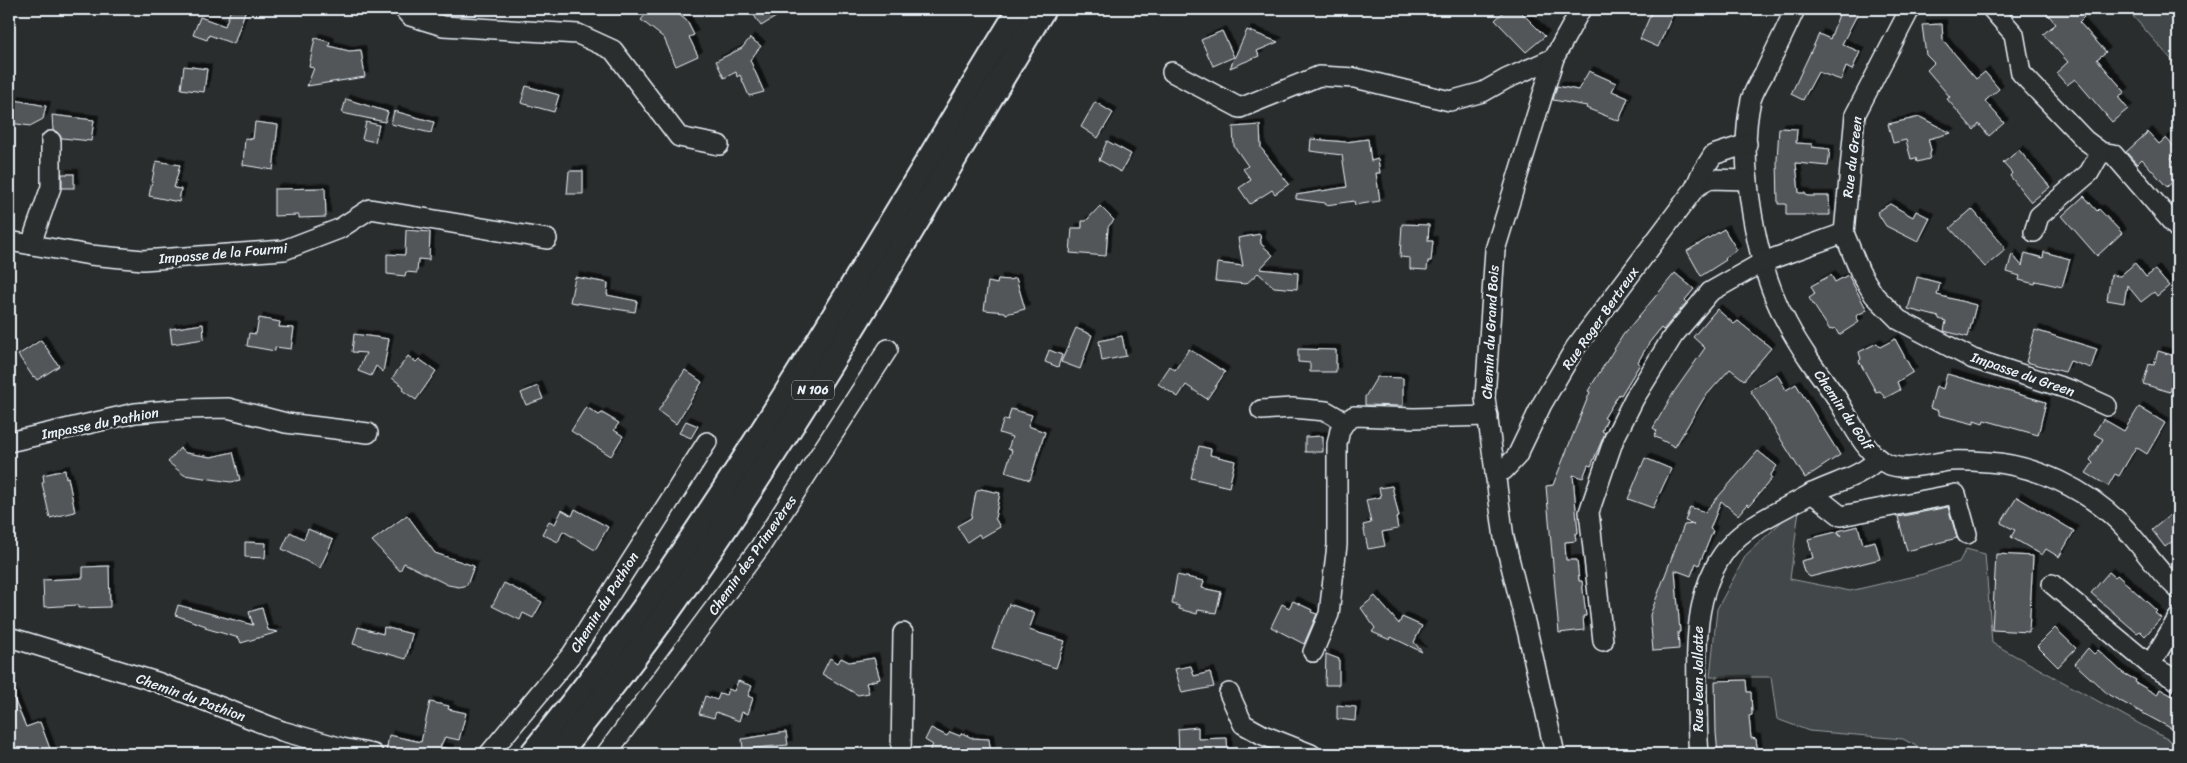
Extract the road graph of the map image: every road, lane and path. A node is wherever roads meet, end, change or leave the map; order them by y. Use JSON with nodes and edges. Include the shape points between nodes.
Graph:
{"nodes":[{"id":1,"x":404,"y":9,"type":"edge"},
{"id":2,"x":1020,"y":9,"type":"edge"},
{"id":3,"x":1043,"y":9,"type":"edge"},
{"id":4,"x":1581,"y":9,"type":"edge"},
{"id":5,"x":1795,"y":9,"type":"edge"},
{"id":6,"x":1910,"y":9,"type":"edge"},
{"id":7,"x":1992,"y":9,"type":"edge"},
{"id":8,"x":1554,"y":58,"type":"junction"},
{"id":9,"x":1172,"y":72,"type":"dead end"},
{"id":10,"x":51,"y":141,"type":"dead end"},
{"id":11,"x":1747,"y":144,"type":"junction"},
{"id":12,"x":719,"y":145,"type":"dead end"},
{"id":13,"x":2101,"y":152,"type":"junction"},
{"id":14,"x":1748,"y":180,"type":"junction"},
{"id":15,"x":1695,"y":188,"type":"junction"},
{"id":16,"x":2178,"y":228,"type":"edge"},
{"id":17,"x":2034,"y":232,"type":"dead end"},
{"id":18,"x":1844,"y":233,"type":"junction"},
{"id":19,"x":547,"y":239,"type":"dead end"},
{"id":20,"x":9,"y":241,"type":"edge"},
{"id":21,"x":32,"y":245,"type":"junction"},
{"id":22,"x":1763,"y":262,"type":"junction"},
{"id":23,"x":888,"y":349,"type":"dead end"},
{"id":24,"x":2106,"y":406,"type":"dead end"},
{"id":25,"x":1261,"y":410,"type":"dead end"},
{"id":26,"x":1488,"y":416,"type":"junction"},
{"id":27,"x":1345,"y":422,"type":"junction"},
{"id":28,"x":368,"y":433,"type":"dead end"},
{"id":29,"x":9,"y":442,"type":"edge"},
{"id":30,"x":707,"y":442,"type":"dead end"},
{"id":31,"x":1878,"y":459,"type":"junction"},
{"id":32,"x":1495,"y":474,"type":"junction"},
{"id":33,"x":1812,"y":493,"type":"junction"},
{"id":34,"x":1967,"y":534,"type":"dead end"},
{"id":35,"x":2175,"y":579,"type":"edge"},
{"id":36,"x":2052,"y":584,"type":"dead end"},
{"id":37,"x":2178,"y":618,"type":"edge"},
{"id":38,"x":904,"y":633,"type":"dead end"},
{"id":39,"x":9,"y":637,"type":"edge"},
{"id":40,"x":1604,"y":640,"type":"dead end"},
{"id":41,"x":1313,"y":652,"type":"dead end"},
{"id":42,"x":2150,"y":665,"type":"junction"},
{"id":43,"x":2178,"y":681,"type":"edge"},
{"id":44,"x":1229,"y":693,"type":"dead end"},
{"id":45,"x":374,"y":754,"type":"edge"},
{"id":46,"x":489,"y":754,"type":"edge"},
{"id":47,"x":532,"y":754,"type":"edge"},
{"id":48,"x":558,"y":754,"type":"edge"},
{"id":49,"x":606,"y":754,"type":"edge"},
{"id":50,"x":901,"y":754,"type":"edge"},
{"id":51,"x":1311,"y":754,"type":"edge"},
{"id":52,"x":1555,"y":754,"type":"edge"},
{"id":53,"x":1699,"y":754,"type":"edge"}],
"edges":[{"from":1,"to":12,"type":"street","via":[[410,16],[443,26],[578,34],[613,50],[679,137]]},
{"from":2,"to":47,"type":"main road","number":"N 106","via":[[728,485],[654,594]]},
{"from":3,"to":48,"type":"main road","number":"N 106","via":[[884,275],[748,493],[674,602]]},
{"from":4,"to":8,"type":"street","name":"Chemin du Grand Bois"},
{"from":5,"to":11,"type":"street","via":[[1752,98]]},
{"from":6,"to":18,"type":"street","name":"Rue du Green","via":[[1855,115]]},
{"from":7,"to":13,"type":"street","via":[[2014,34],[2022,73],[2085,140]]},
{"from":8,"to":9,"type":"street","via":[[1482,92],[1450,101],[1354,78],[1319,76],[1240,108]]},
{"from":8,"to":26,"type":"street","name":"Chemin du Grand Bois","via":[[1495,250],[1485,398]]},
{"from":10,"to":21,"type":"street","via":[[50,186]]},
{"from":11,"to":14,"type":"street","name":"Chemin du Golf"},
{"from":11,"to":15,"type":"street","name":"Rue Roger Bertreux","via":[[1713,155]]},
{"from":13,"to":16,"type":"street","via":[[2113,154]]},
{"from":13,"to":17,"type":"street","via":[[2089,173],[2039,216]]},
{"from":14,"to":15,"type":"street","via":[[1709,179]]},
{"from":14,"to":22,"type":"street","name":"Chemin du Golf"},
{"from":15,"to":32,"type":"street","name":"Rue Roger Bertreux","via":[[1575,348],[1542,404],[1517,456],[1504,470]]},
{"from":18,"to":22,"type":"street"},
{"from":18,"to":24,"type":"street","name":"Impasse du Green","via":[[1860,272],[1899,320],[1973,359],[2074,391]]},
{"from":19,"to":21,"type":"street","name":"Impasse de la Fourmi","via":[[370,209],[339,229],[284,250],[143,260]]},
{"from":20,"to":21,"type":"street","name":"Impasse de la Fourmi"},
{"from":22,"to":31,"type":"street","name":"Chemin du Golf","via":[[1786,321]]},
{"from":22,"to":40,"type":"street","via":[[1710,292],[1679,328],[1634,399],[1614,440],[1589,512]]},
{"from":23,"to":49,"type":"street","name":"Chemin des Primevères","via":[[760,547]]},
{"from":25,"to":27,"type":"street","via":[[1326,411]]},
{"from":26,"to":27,"type":"street","via":[[1354,416]]},
{"from":26,"to":32,"type":"street","name":"Chemin du Grand Bois"},
{"from":27,"to":41,"type":"street","via":[[1337,444],[1337,545],[1329,614]]},
{"from":28,"to":29,"type":"street","name":"Impasse du Pathion","via":[[286,423],[228,408],[201,408],[135,413]]},
{"from":30,"to":46,"type":"street","name":"Chemin du Pathion","via":[[572,654]]},
{"from":31,"to":33,"type":"street","name":"Rue Jean Jallatte","via":[[1868,469]]},
{"from":31,"to":35,"type":"street","name":"Chemin du Golf","via":[[1905,467],[1952,461],[1990,462],[2023,468],[2062,482],[2120,522]]},
{"from":32,"to":52,"type":"street","name":"Chemin du Grand Bois","via":[[1504,538]]},
{"from":33,"to":34,"type":"street","via":[[1841,516],[1956,494]]},
{"from":33,"to":53,"type":"street","name":"Rue Jean Jallatte","via":[[1735,540],[1721,557],[1705,590],[1696,627]]},
{"from":36,"to":42,"type":"street"},
{"from":37,"to":42,"type":"street"},
{"from":38,"to":50,"type":"street"},
{"from":39,"to":45,"type":"street","name":"Chemin du Pathion","via":[[157,682],[321,743]]},
{"from":42,"to":43,"type":"street"},
{"from":44,"to":51,"type":"street","via":[[1243,724]]}]}
